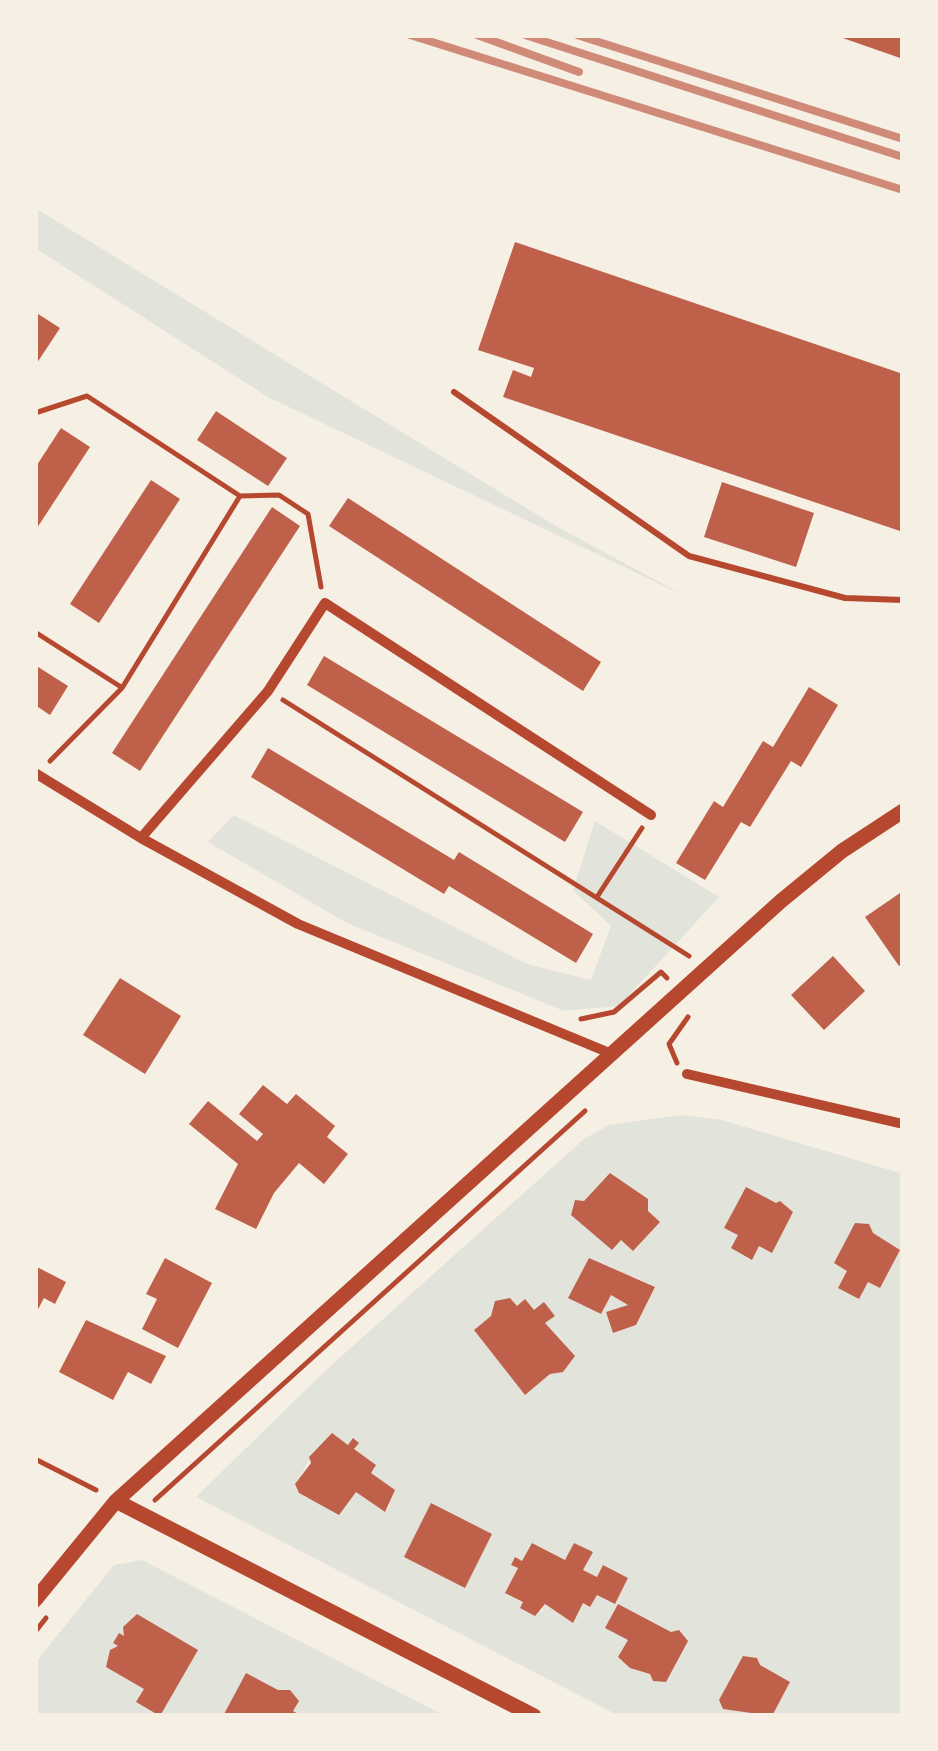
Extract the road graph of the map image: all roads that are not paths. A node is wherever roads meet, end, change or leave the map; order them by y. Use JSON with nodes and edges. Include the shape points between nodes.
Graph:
{"nodes":[{"id":1,"x":454,"y":392,"type":"dead end"},
{"id":2,"x":903,"y":600,"type":"edge"},
{"id":3,"x":36,"y":773,"type":"edge"},
{"id":4,"x":903,"y":811,"type":"edge"},
{"id":5,"x":651,"y":815,"type":"road end"},
{"id":6,"x":141,"y":838,"type":"junction"},
{"id":7,"x":612,"y":1054,"type":"junction"},
{"id":8,"x":687,"y":1074,"type":"road end"},
{"id":9,"x":903,"y":1124,"type":"edge"},
{"id":10,"x":116,"y":1501,"type":"junction"},
{"id":11,"x":35,"y":1600,"type":"edge"},
{"id":12,"x":534,"y":1716,"type":"edge"}],
"edges":[{"from":1,"to":2,"type":"lane","via":[[688,556],[845,598]]},
{"from":3,"to":6,"type":"street"},
{"from":4,"to":7,"type":"street","via":[[842,851]]},
{"from":5,"to":6,"type":"street","via":[[324,603],[268,691]]},
{"from":6,"to":7,"type":"street","via":[[298,924]]},
{"from":7,"to":10,"type":"street"},
{"from":8,"to":9,"type":"street"},
{"from":10,"to":11,"type":"street"},
{"from":10,"to":12,"type":"street"}]}
